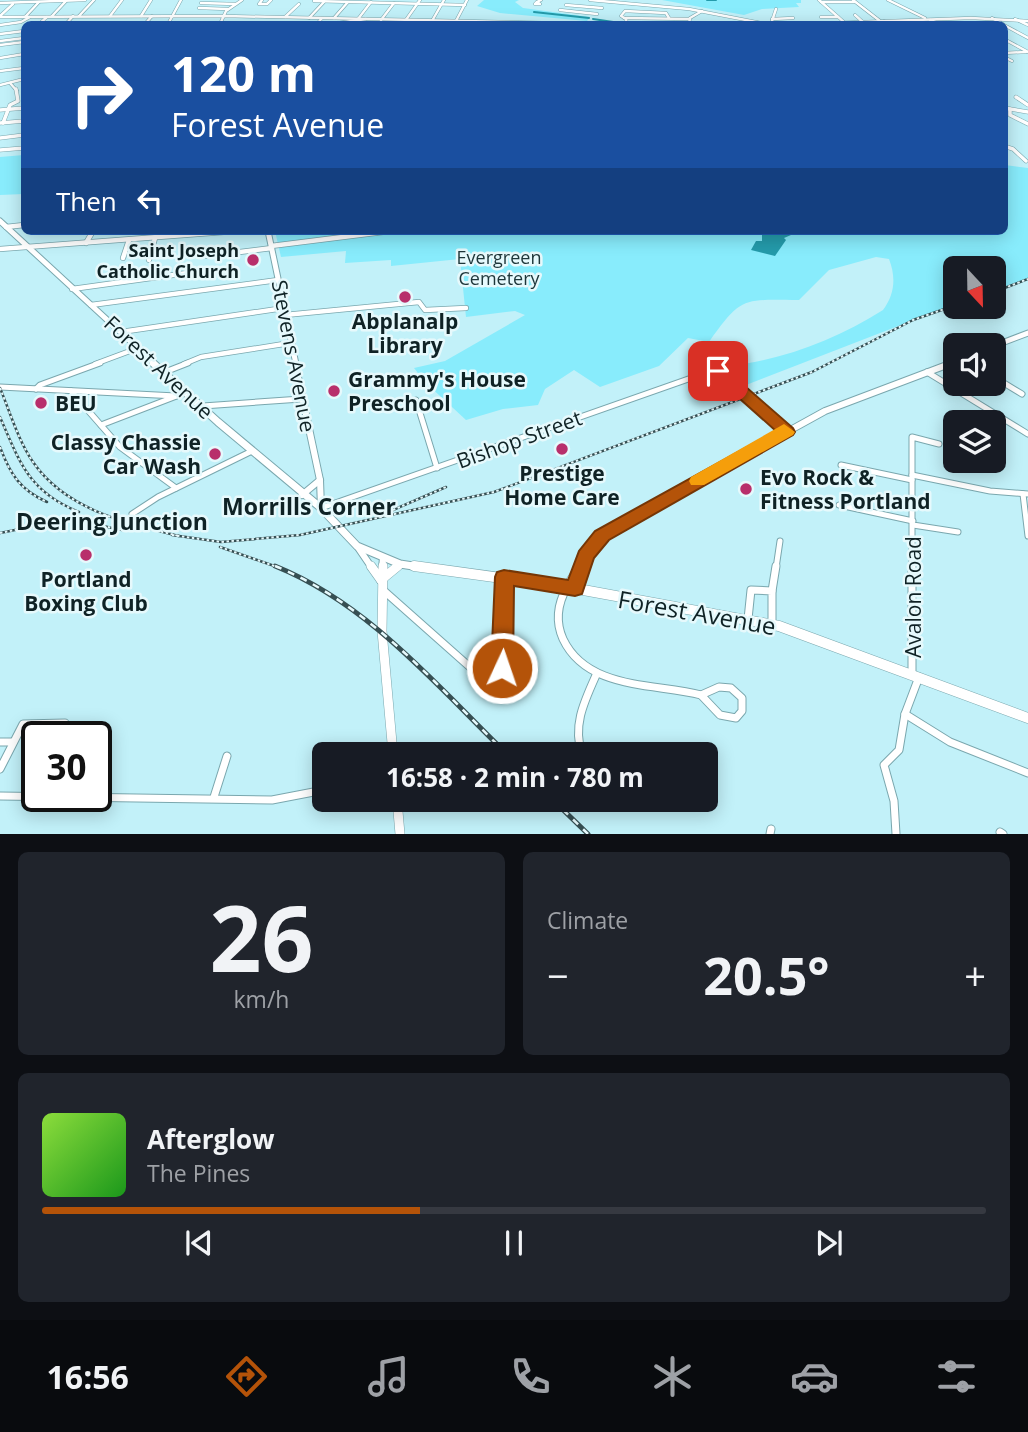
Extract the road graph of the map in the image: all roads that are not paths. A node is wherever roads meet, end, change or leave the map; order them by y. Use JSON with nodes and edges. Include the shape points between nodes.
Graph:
{"nodes":[{"id":1,"x":67,"y":0,"type":"edge"},
{"id":2,"x":85,"y":0,"type":"edge"},
{"id":3,"x":94,"y":0,"type":"edge"},
{"id":4,"x":122,"y":0,"type":"edge"},
{"id":5,"x":150,"y":0,"type":"edge"},
{"id":6,"x":181,"y":0,"type":"edge"},
{"id":7,"x":242,"y":0,"type":"edge"},
{"id":8,"x":262,"y":0,"type":"edge"},
{"id":9,"x":271,"y":0,"type":"edge"},
{"id":10,"x":444,"y":0,"type":"edge"},
{"id":11,"x":467,"y":0,"type":"edge"},
{"id":12,"x":573,"y":0,"type":"edge"},
{"id":13,"x":590,"y":0,"type":"edge"},
{"id":14,"x":635,"y":0,"type":"edge"},
{"id":15,"x":888,"y":0,"type":"edge"},
{"id":16,"x":16,"y":1,"type":"edge"},
{"id":17,"x":41,"y":1,"type":"edge"},
{"id":18,"x":314,"y":1,"type":"edge"},
{"id":19,"x":326,"y":1,"type":"edge"},
{"id":20,"x":349,"y":1,"type":"edge"},
{"id":21,"x":372,"y":1,"type":"edge"},
{"id":22,"x":820,"y":1,"type":"edge"},
{"id":23,"x":838,"y":1,"type":"edge"},
{"id":24,"x":854,"y":1,"type":"edge"},
{"id":25,"x":419,"y":2,"type":"edge"},
{"id":26,"x":0,"y":3,"type":"edge"},
{"id":27,"x":201,"y":3,"type":"dead end"},
{"id":28,"x":394,"y":3,"type":"junction"},
{"id":29,"x":610,"y":3,"type":"junction"},
{"id":30,"x":236,"y":4,"type":"junction"},
{"id":31,"x":299,"y":4,"type":"dead end"},
{"id":32,"x":441,"y":4,"type":"junction"},
{"id":33,"x":631,"y":4,"type":"junction"},
{"id":34,"x":465,"y":5,"type":"junction"},
{"id":35,"x":566,"y":5,"type":"junction"},
{"id":36,"x":199,"y":8,"type":"dead end"},
{"id":37,"x":602,"y":8,"type":"junction"},
{"id":38,"x":228,"y":9,"type":"junction"},
{"id":39,"x":776,"y":9,"type":"dead end"},
{"id":40,"x":908,"y":9,"type":"junction"},
{"id":41,"x":702,"y":11,"type":"junction"},
{"id":42,"x":597,"y":14,"type":"junction"},
{"id":43,"x":855,"y":15,"type":"dead end"},
{"id":44,"x":0,"y":16,"type":"edge"},
{"id":45,"x":47,"y":16,"type":"junction"},
{"id":46,"x":52,"y":16,"type":"junction"},
{"id":47,"x":73,"y":16,"type":"junction"},
{"id":48,"x":79,"y":16,"type":"junction"},
{"id":49,"x":110,"y":16,"type":"junction"},
{"id":50,"x":141,"y":16,"type":"junction"},
{"id":51,"x":152,"y":16,"type":"junction"},
{"id":52,"x":173,"y":16,"type":"junction"},
{"id":53,"x":225,"y":16,"type":"junction"},
{"id":54,"x":838,"y":16,"type":"junction"},
{"id":55,"x":25,"y":17,"type":"junction"},
{"id":56,"x":30,"y":17,"type":"junction"},
{"id":57,"x":258,"y":17,"type":"junction"},
{"id":58,"x":285,"y":17,"type":"junction"},
{"id":59,"x":821,"y":17,"type":"dead end"},
{"id":60,"x":919,"y":17,"type":"junction"},
{"id":61,"x":309,"y":18,"type":"junction"},
{"id":62,"x":322,"y":18,"type":"junction"},
{"id":63,"x":334,"y":18,"type":"junction"},
{"id":64,"x":624,"y":18,"type":"junction"},
{"id":65,"x":669,"y":18,"type":"junction"},
{"id":66,"x":793,"y":18,"type":"dead end"},
{"id":67,"x":992,"y":18,"type":"junction"},
{"id":68,"x":358,"y":19,"type":"junction"},
{"id":69,"x":366,"y":19,"type":"junction"},
{"id":70,"x":689,"y":19,"type":"joint"},
{"id":71,"x":772,"y":19,"type":"joint"},
{"id":72,"x":929,"y":19,"type":"junction"},
{"id":73,"x":406,"y":20,"type":"junction"},
{"id":74,"x":23,"y":21,"type":"edge"},
{"id":75,"x":41,"y":21,"type":"edge"},
{"id":76,"x":69,"y":21,"type":"edge"},
{"id":77,"x":148,"y":21,"type":"edge"},
{"id":78,"x":170,"y":21,"type":"edge"},
{"id":79,"x":222,"y":21,"type":"edge"},
{"id":80,"x":255,"y":21,"type":"edge"},
{"id":81,"x":320,"y":21,"type":"edge"},
{"id":82,"x":352,"y":21,"type":"edge"},
{"id":83,"x":376,"y":21,"type":"edge"},
{"id":84,"x":382,"y":21,"type":"edge"},
{"id":85,"x":394,"y":21,"type":"edge"},
{"id":86,"x":432,"y":21,"type":"joint"},
{"id":87,"x":456,"y":21,"type":"edge"},
{"id":88,"x":591,"y":21,"type":"edge"},
{"id":89,"x":626,"y":21,"type":"edge"},
{"id":90,"x":752,"y":21,"type":"edge"},
{"id":91,"x":840,"y":21,"type":"edge"},
{"id":92,"x":862,"y":21,"type":"edge"},
{"id":93,"x":883,"y":21,"type":"junction"},
{"id":94,"x":933,"y":21,"type":"edge"},
{"id":95,"x":997,"y":21,"type":"edge"},
{"id":96,"x":21,"y":22,"type":"edge"},
{"id":97,"x":1028,"y":22,"type":"edge"},
{"id":98,"x":0,"y":25,"type":"edge"},
{"id":99,"x":1008,"y":27,"type":"edge"},
{"id":100,"x":21,"y":31,"type":"edge"},
{"id":101,"x":1008,"y":31,"type":"edge"},
{"id":102,"x":1014,"y":31,"type":"junction"},
{"id":103,"x":0,"y":33,"type":"edge"},
{"id":104,"x":1028,"y":38,"type":"edge"},
{"id":105,"x":21,"y":40,"type":"edge"},
{"id":106,"x":1008,"y":41,"type":"edge"},
{"id":107,"x":0,"y":43,"type":"edge"},
{"id":108,"x":1028,"y":52,"type":"edge"},
{"id":109,"x":21,"y":54,"type":"edge"},
{"id":110,"x":1008,"y":54,"type":"edge"},
{"id":111,"x":0,"y":58,"type":"edge"},
{"id":112,"x":1008,"y":58,"type":"edge"},
{"id":113,"x":1012,"y":61,"type":"dead end"},
{"id":114,"x":21,"y":68,"type":"edge"},
{"id":115,"x":0,"y":71,"type":"edge"},
{"id":116,"x":21,"y":80,"type":"edge"},
{"id":117,"x":10,"y":83,"type":"junction"},
{"id":118,"x":0,"y":85,"type":"edge"},
{"id":119,"x":1016,"y":97,"type":"dead end"},
{"id":120,"x":18,"y":98,"type":"joint"},
{"id":121,"x":1027,"y":103,"type":"edge"},
{"id":122,"x":21,"y":108,"type":"edge"},
{"id":123,"x":1010,"y":109,"type":"joint"},
{"id":124,"x":0,"y":110,"type":"edge"},
{"id":125,"x":9,"y":110,"type":"junction"},
{"id":126,"x":1028,"y":112,"type":"edge"},
{"id":127,"x":21,"y":121,"type":"edge"},
{"id":128,"x":10,"y":122,"type":"junction"},
{"id":129,"x":1,"y":123,"type":"edge"},
{"id":130,"x":1028,"y":124,"type":"edge"},
{"id":131,"x":21,"y":135,"type":"edge"},
{"id":132,"x":2,"y":138,"type":"edge"},
{"id":133,"x":1008,"y":147,"type":"edge"},
{"id":134,"x":21,"y":148,"type":"edge"},
{"id":135,"x":0,"y":150,"type":"edge"},
{"id":136,"x":1026,"y":161,"type":"dead end"},
{"id":137,"x":3,"y":224,"type":"edge"},
{"id":138,"x":21,"y":225,"type":"edge"},
{"id":139,"x":91,"y":235,"type":"edge"},
{"id":140,"x":190,"y":235,"type":"edge"},
{"id":141,"x":269,"y":235,"type":"edge"},
{"id":142,"x":361,"y":235,"type":"edge"},
{"id":143,"x":155,"y":238,"type":"junction"},
{"id":144,"x":129,"y":240,"type":"junction"},
{"id":145,"x":86,"y":243,"type":"junction"},
{"id":146,"x":271,"y":247,"type":"junction"},
{"id":147,"x":28,"y":248,"type":"junction"},
{"id":148,"x":0,"y":249,"type":"edge"},
{"id":149,"x":208,"y":256,"type":"dead end"},
{"id":150,"x":123,"y":258,"type":"dead end"},
{"id":151,"x":149,"y":260,"type":"dead end"},
{"id":152,"x":209,"y":270,"type":"dead end"},
{"id":153,"x":278,"y":280,"type":"junction"},
{"id":154,"x":72,"y":289,"type":"junction"},
{"id":155,"x":91,"y":305,"type":"junction"},
{"id":156,"x":284,"y":308,"type":"junction"},
{"id":157,"x":466,"y":308,"type":"dead end"},
{"id":158,"x":285,"y":315,"type":"junction"},
{"id":159,"x":121,"y":332,"type":"junction"},
{"id":160,"x":1028,"y":333,"type":"edge"},
{"id":161,"x":1006,"y":341,"type":"edge"},
{"id":162,"x":290,"y":343,"type":"junction"},
{"id":163,"x":138,"y":348,"type":"junction"},
{"id":164,"x":943,"y":366,"type":"edge"},
{"id":165,"x":165,"y":372,"type":"junction"},
{"id":166,"x":927,"y":372,"type":"junction"},
{"id":167,"x":1006,"y":384,"type":"edge"},
{"id":168,"x":0,"y":387,"type":"edge"},
{"id":169,"x":36,"y":389,"type":"junction"},
{"id":170,"x":71,"y":391,"type":"junction"},
{"id":171,"x":187,"y":392,"type":"junction"},
{"id":172,"x":1022,"y":394,"type":"dead end"},
{"id":173,"x":176,"y":396,"type":"junction"},
{"id":174,"x":301,"y":399,"type":"junction"},
{"id":175,"x":416,"y":400,"type":"dead end"},
{"id":176,"x":203,"y":406,"type":"junction"},
{"id":177,"x":101,"y":425,"type":"junction"},
{"id":178,"x":787,"y":432,"type":"junction"},
{"id":179,"x":1028,"y":434,"type":"edge"},
{"id":180,"x":939,"y":444,"type":"dead end"},
{"id":181,"x":252,"y":451,"type":"junction"},
{"id":182,"x":841,"y":465,"type":"dead end"},
{"id":183,"x":437,"y":468,"type":"junction"},
{"id":184,"x":912,"y":478,"type":"junction"},
{"id":185,"x":320,"y":480,"type":"junction"},
{"id":186,"x":176,"y":488,"type":"junction"},
{"id":187,"x":1026,"y":494,"type":"edge"},
{"id":188,"x":302,"y":495,"type":"junction"},
{"id":189,"x":839,"y":505,"type":"dead end"},
{"id":190,"x":321,"y":508,"type":"junction"},
{"id":191,"x":132,"y":514,"type":"dead end"},
{"id":192,"x":913,"y":523,"type":"junction"},
{"id":193,"x":958,"y":532,"type":"dead end"},
{"id":194,"x":1028,"y":536,"type":"edge"},
{"id":195,"x":780,"y":541,"type":"dead end"},
{"id":196,"x":357,"y":546,"type":"junction"},
{"id":197,"x":383,"y":558,"type":"junction"},
{"id":198,"x":400,"y":564,"type":"junction"},
{"id":199,"x":504,"y":577,"type":"junction"},
{"id":200,"x":381,"y":584,"type":"junction"},
{"id":201,"x":571,"y":588,"type":"junction"},
{"id":202,"x":772,"y":591,"type":"junction"},
{"id":203,"x":748,"y":620,"type":"junction"},
{"id":204,"x":772,"y":625,"type":"junction"},
{"id":205,"x":597,"y":673,"type":"junction"},
{"id":206,"x":916,"y":675,"type":"junction"},
{"id":207,"x":701,"y":695,"type":"junction"},
{"id":208,"x":905,"y":714,"type":"junction"},
{"id":209,"x":1028,"y":718,"type":"edge"},
{"id":210,"x":21,"y":728,"type":"edge"},
{"id":211,"x":0,"y":742,"type":"edge"},
{"id":212,"x":13,"y":742,"type":"junction"},
{"id":213,"x":392,"y":742,"type":"edge"},
{"id":214,"x":578,"y":742,"type":"edge"},
{"id":215,"x":227,"y":756,"type":"dead end"},
{"id":216,"x":0,"y":769,"type":"edge"},
{"id":217,"x":1028,"y":773,"type":"edge"},
{"id":218,"x":312,"y":792,"type":"edge"},
{"id":219,"x":0,"y":796,"type":"edge"},
{"id":220,"x":214,"y":797,"type":"junction"},
{"id":221,"x":398,"y":812,"type":"edge"},
{"id":222,"x":400,"y":834,"type":"edge"},
{"id":223,"x":896,"y":834,"type":"edge"}],
"edges":[{"from":1,"to":2,"type":"street"},
{"from":1,"to":17,"type":"street"},
{"from":1,"to":46,"type":"street"},
{"from":3,"to":48,"type":"street"},
{"from":4,"to":49,"type":"street"},
{"from":5,"to":50,"type":"street"},
{"from":6,"to":52,"type":"street"},
{"from":7,"to":30,"type":"main road"},
{"from":8,"to":9,"type":"street","via":[[259,4]]},
{"from":10,"to":32,"type":"street"},
{"from":11,"to":34,"type":"street"},
{"from":12,"to":35,"type":"street"},
{"from":13,"to":29,"type":"street"},
{"from":14,"to":33,"type":"street"},
{"from":15,"to":40,"type":"main road"},
{"from":16,"to":17,"type":"street"},
{"from":16,"to":26,"type":"street"},
{"from":16,"to":44,"type":"street"},
{"from":17,"to":55,"type":"street"},
{"from":18,"to":19,"type":"street"},
{"from":19,"to":20,"type":"street"},
{"from":19,"to":61,"type":"street"},
{"from":20,"to":21,"type":"street"},
{"from":20,"to":63,"type":"street"},
{"from":21,"to":28,"type":"street"},
{"from":21,"to":68,"type":"street"},
{"from":22,"to":23,"type":"street"},
{"from":22,"to":54,"type":"street"},
{"from":23,"to":24,"type":"street"},
{"from":24,"to":93,"type":"street"},
{"from":25,"to":28,"type":"street"},
{"from":25,"to":32,"type":"street"},
{"from":25,"to":73,"type":"street"},
{"from":27,"to":30,"type":"street"},
{"from":28,"to":84,"type":"street"},
{"from":29,"to":33,"type":"street"},
{"from":29,"to":37,"type":"street"},
{"from":30,"to":38,"type":"main road"},
{"from":31,"to":58,"type":"street"},
{"from":32,"to":34,"type":"street"},
{"from":32,"to":86,"type":"street"},
{"from":33,"to":41,"type":"street"},
{"from":34,"to":87,"type":"street"},
{"from":35,"to":37,"type":"street"},
{"from":35,"to":42,"type":"street","via":[[560,10]]},
{"from":36,"to":38,"type":"street"},
{"from":37,"to":42,"type":"street"},
{"from":38,"to":53,"type":"main road"},
{"from":39,"to":71,"type":"street"},
{"from":40,"to":60,"type":"main road"},
{"from":40,"to":72,"type":"main road"},
{"from":41,"to":70,"type":"street"},
{"from":41,"to":90,"type":"street"},
{"from":42,"to":88,"type":"street"},
{"from":43,"to":92,"type":"street"},
{"from":44,"to":55,"type":"main road"},
{"from":45,"to":46,"type":"main road"},
{"from":45,"to":56,"type":"main road"},
{"from":45,"to":75,"type":"street"},
{"from":46,"to":47,"type":"main road"},
{"from":47,"to":48,"type":"main road"},
{"from":47,"to":76,"type":"street"},
{"from":48,"to":49,"type":"main road"},
{"from":49,"to":50,"type":"main road"},
{"from":50,"to":51,"type":"main road"},
{"from":51,"to":52,"type":"main road"},
{"from":51,"to":77,"type":"street"},
{"from":52,"to":53,"type":"main road"},
{"from":52,"to":78,"type":"street"},
{"from":53,"to":57,"type":"main road"},
{"from":53,"to":79,"type":"main road"},
{"from":54,"to":59,"type":"street"},
{"from":54,"to":91,"type":"street"},
{"from":55,"to":56,"type":"main road"},
{"from":56,"to":74,"type":"street"},
{"from":57,"to":58,"type":"main road"},
{"from":57,"to":80,"type":"street"},
{"from":58,"to":61,"type":"main road"},
{"from":60,"to":72,"type":"main road"},
{"from":60,"to":93,"type":"main road"},
{"from":61,"to":62,"type":"main road"},
{"from":62,"to":63,"type":"main road"},
{"from":62,"to":81,"type":"street"},
{"from":63,"to":68,"type":"main road"},
{"from":64,"to":65,"type":"street"},
{"from":64,"to":65,"type":"street","via":[[621,15],[629,11],[664,13]]},
{"from":64,"to":89,"type":"street"},
{"from":65,"to":70,"type":"street"},
{"from":66,"to":71,"type":"street"},
{"from":67,"to":72,"type":"main road"},
{"from":67,"to":95,"type":"street"},
{"from":67,"to":97,"type":"main road"},
{"from":68,"to":69,"type":"main road"},
{"from":69,"to":82,"type":"street"},
{"from":69,"to":83,"type":"main road"},
{"from":72,"to":93,"type":"main road"},
{"from":72,"to":94,"type":"street"},
{"from":73,"to":85,"type":"main road"},
{"from":73,"to":86,"type":"main road"},
{"from":96,"to":98,"type":"street"},
{"from":99,"to":102,"type":"street"},
{"from":100,"to":103,"type":"street"},
{"from":101,"to":102,"type":"street"},
{"from":102,"to":104,"type":"street"},
{"from":105,"to":107,"type":"street"},
{"from":106,"to":108,"type":"street"},
{"from":108,"to":110,"type":"street"},
{"from":109,"to":111,"type":"street"},
{"from":112,"to":113,"type":"street"},
{"from":114,"to":115,"type":"street"},
{"from":116,"to":117,"type":"main road"},
{"from":117,"to":118,"type":"main road"},
{"from":117,"to":120,"type":"street"},
{"from":119,"to":121,"type":"street"},
{"from":120,"to":125,"type":"street"},
{"from":122,"to":125,"type":"street"},
{"from":123,"to":126,"type":"street"},
{"from":123,"to":130,"type":"street","via":[[1010,115]]},
{"from":124,"to":125,"type":"street"},
{"from":125,"to":129,"type":"street"},
{"from":127,"to":128,"type":"street"},
{"from":128,"to":129,"type":"street"},
{"from":128,"to":132,"type":"street"},
{"from":131,"to":132,"type":"street"},
{"from":133,"to":136,"type":"street"},
{"from":134,"to":135,"type":"street"},
{"from":137,"to":138,"type":"street"},
{"from":137,"to":147,"type":"highway","name":"Forest Avenue"},
{"from":139,"to":145,"type":"street"},
{"from":140,"to":143,"type":"street"},
{"from":141,"to":146,"type":"main road","name":"Stevens Avenue"},
{"from":142,"to":146,"type":"street"},
{"from":143,"to":144,"type":"street"},
{"from":143,"to":151,"type":"street"},
{"from":144,"to":145,"type":"street"},
{"from":144,"to":150,"type":"street"},
{"from":145,"to":147,"type":"street"},
{"from":146,"to":149,"type":"street"},
{"from":146,"to":153,"type":"main road","name":"Stevens Avenue"},
{"from":147,"to":148,"type":"street"},
{"from":147,"to":154,"type":"highway","name":"Forest Avenue"},
{"from":152,"to":154,"type":"street"},
{"from":153,"to":155,"type":"street"},
{"from":153,"to":156,"type":"main road","name":"Stevens Avenue"},
{"from":154,"to":155,"type":"highway","name":"Forest Avenue"},
{"from":155,"to":159,"type":"highway","name":"Forest Avenue"},
{"from":156,"to":158,"type":"main road","name":"Stevens Avenue"},
{"from":156,"to":159,"type":"street"},
{"from":157,"to":158,"type":"street","via":[[425,310],[419,302]]},
{"from":158,"to":162,"type":"main road","name":"Stevens Avenue"},
{"from":159,"to":163,"type":"highway","name":"Forest Avenue"},
{"from":160,"to":161,"type":"main road"},
{"from":162,"to":165,"type":"street","via":[[201,357]]},
{"from":162,"to":174,"type":"main road","name":"Stevens Avenue"},
{"from":163,"to":165,"type":"highway","name":"Forest Avenue"},
{"from":163,"to":169,"type":"street"},
{"from":164,"to":166,"type":"main road"},
{"from":165,"to":171,"type":"highway","name":"Forest Avenue"},
{"from":166,"to":178,"type":"main road","via":[[835,407]]},
{"from":166,"to":179,"type":"street"},
{"from":167,"to":172,"type":"street"},
{"from":168,"to":169,"type":"street"},
{"from":169,"to":170,"type":"street"},
{"from":170,"to":173,"type":"street"},
{"from":170,"to":177,"type":"street"},
{"from":171,"to":173,"type":"street"},
{"from":171,"to":176,"type":"highway","name":"Forest Avenue"},
{"from":173,"to":177,"type":"street"},
{"from":174,"to":176,"type":"street"},
{"from":174,"to":185,"type":"main road","name":"Stevens Avenue"},
{"from":175,"to":183,"type":"street"},
{"from":176,"to":181,"type":"highway","name":"Forest Avenue"},
{"from":177,"to":186,"type":"street","via":[[120,447]]},
{"from":178,"to":183,"type":"street","name":"Bishop Street","via":[[718,371],[705,372]]},
{"from":178,"to":201,"type":"main road","via":[[609,530],[594,544]]},
{"from":180,"to":184,"type":"street","name":"Avalon Road","via":[[912,437]]},
{"from":181,"to":186,"type":"street"},
{"from":181,"to":188,"type":"highway","name":"Forest Avenue"},
{"from":182,"to":184,"type":"street"},
{"from":183,"to":190,"type":"street","name":"Bishop Street"},
{"from":184,"to":187,"type":"street"},
{"from":184,"to":192,"type":"street","name":"Avalon Road"},
{"from":185,"to":188,"type":"main road"},
{"from":185,"to":190,"type":"main road","name":"Stevens Avenue"},
{"from":186,"to":191,"type":"street"},
{"from":187,"to":194,"type":"street"},
{"from":188,"to":190,"type":"highway","name":"Forest Avenue"},
{"from":189,"to":192,"type":"street"},
{"from":190,"to":196,"type":"highway","name":"Forest Avenue"},
{"from":192,"to":193,"type":"street"},
{"from":192,"to":206,"type":"street","name":"Avalon Road"},
{"from":195,"to":202,"type":"street"},
{"from":196,"to":197,"type":"highway","name":"Forest Avenue"},
{"from":196,"to":200,"type":"main road"},
{"from":197,"to":198,"type":"highway","name":"Forest Avenue"},
{"from":197,"to":200,"type":"main road"},
{"from":198,"to":199,"type":"highway","name":"Forest Avenue"},
{"from":198,"to":200,"type":"main road"},
{"from":199,"to":200,"type":"street","via":[[502,668],[495,678],[487,679]]},
{"from":199,"to":201,"type":"highway","name":"Forest Avenue"},
{"from":200,"to":213,"type":"main road"},
{"from":201,"to":203,"type":"highway","name":"Forest Avenue"},
{"from":201,"to":205,"type":"street","via":[[561,596],[562,638],[579,661]]},
{"from":202,"to":203,"type":"street","via":[[751,590]]},
{"from":202,"to":204,"type":"street"},
{"from":203,"to":204,"type":"highway","name":"Forest Avenue"},
{"from":204,"to":206,"type":"highway","name":"Forest Avenue"},
{"from":205,"to":207,"type":"street"},
{"from":205,"to":214,"type":"street","via":[[577,725]]},
{"from":206,"to":208,"type":"street"},
{"from":206,"to":209,"type":"highway","name":"Forest Avenue"},
{"from":207,"to":207,"type":"street","via":[[725,718],[736,718],[742,711],[742,698],[731,688],[719,687]]},
{"from":208,"to":217,"type":"street","via":[[950,742]]},
{"from":208,"to":223,"type":"street","via":[[899,750],[884,765],[894,801]]},
{"from":210,"to":212,"type":"street"},
{"from":211,"to":212,"type":"street"},
{"from":212,"to":216,"type":"street"},
{"from":215,"to":220,"type":"street"},
{"from":218,"to":220,"type":"street","via":[[272,800]]},
{"from":219,"to":220,"type":"street"},
{"from":221,"to":222,"type":"main road"}]}
